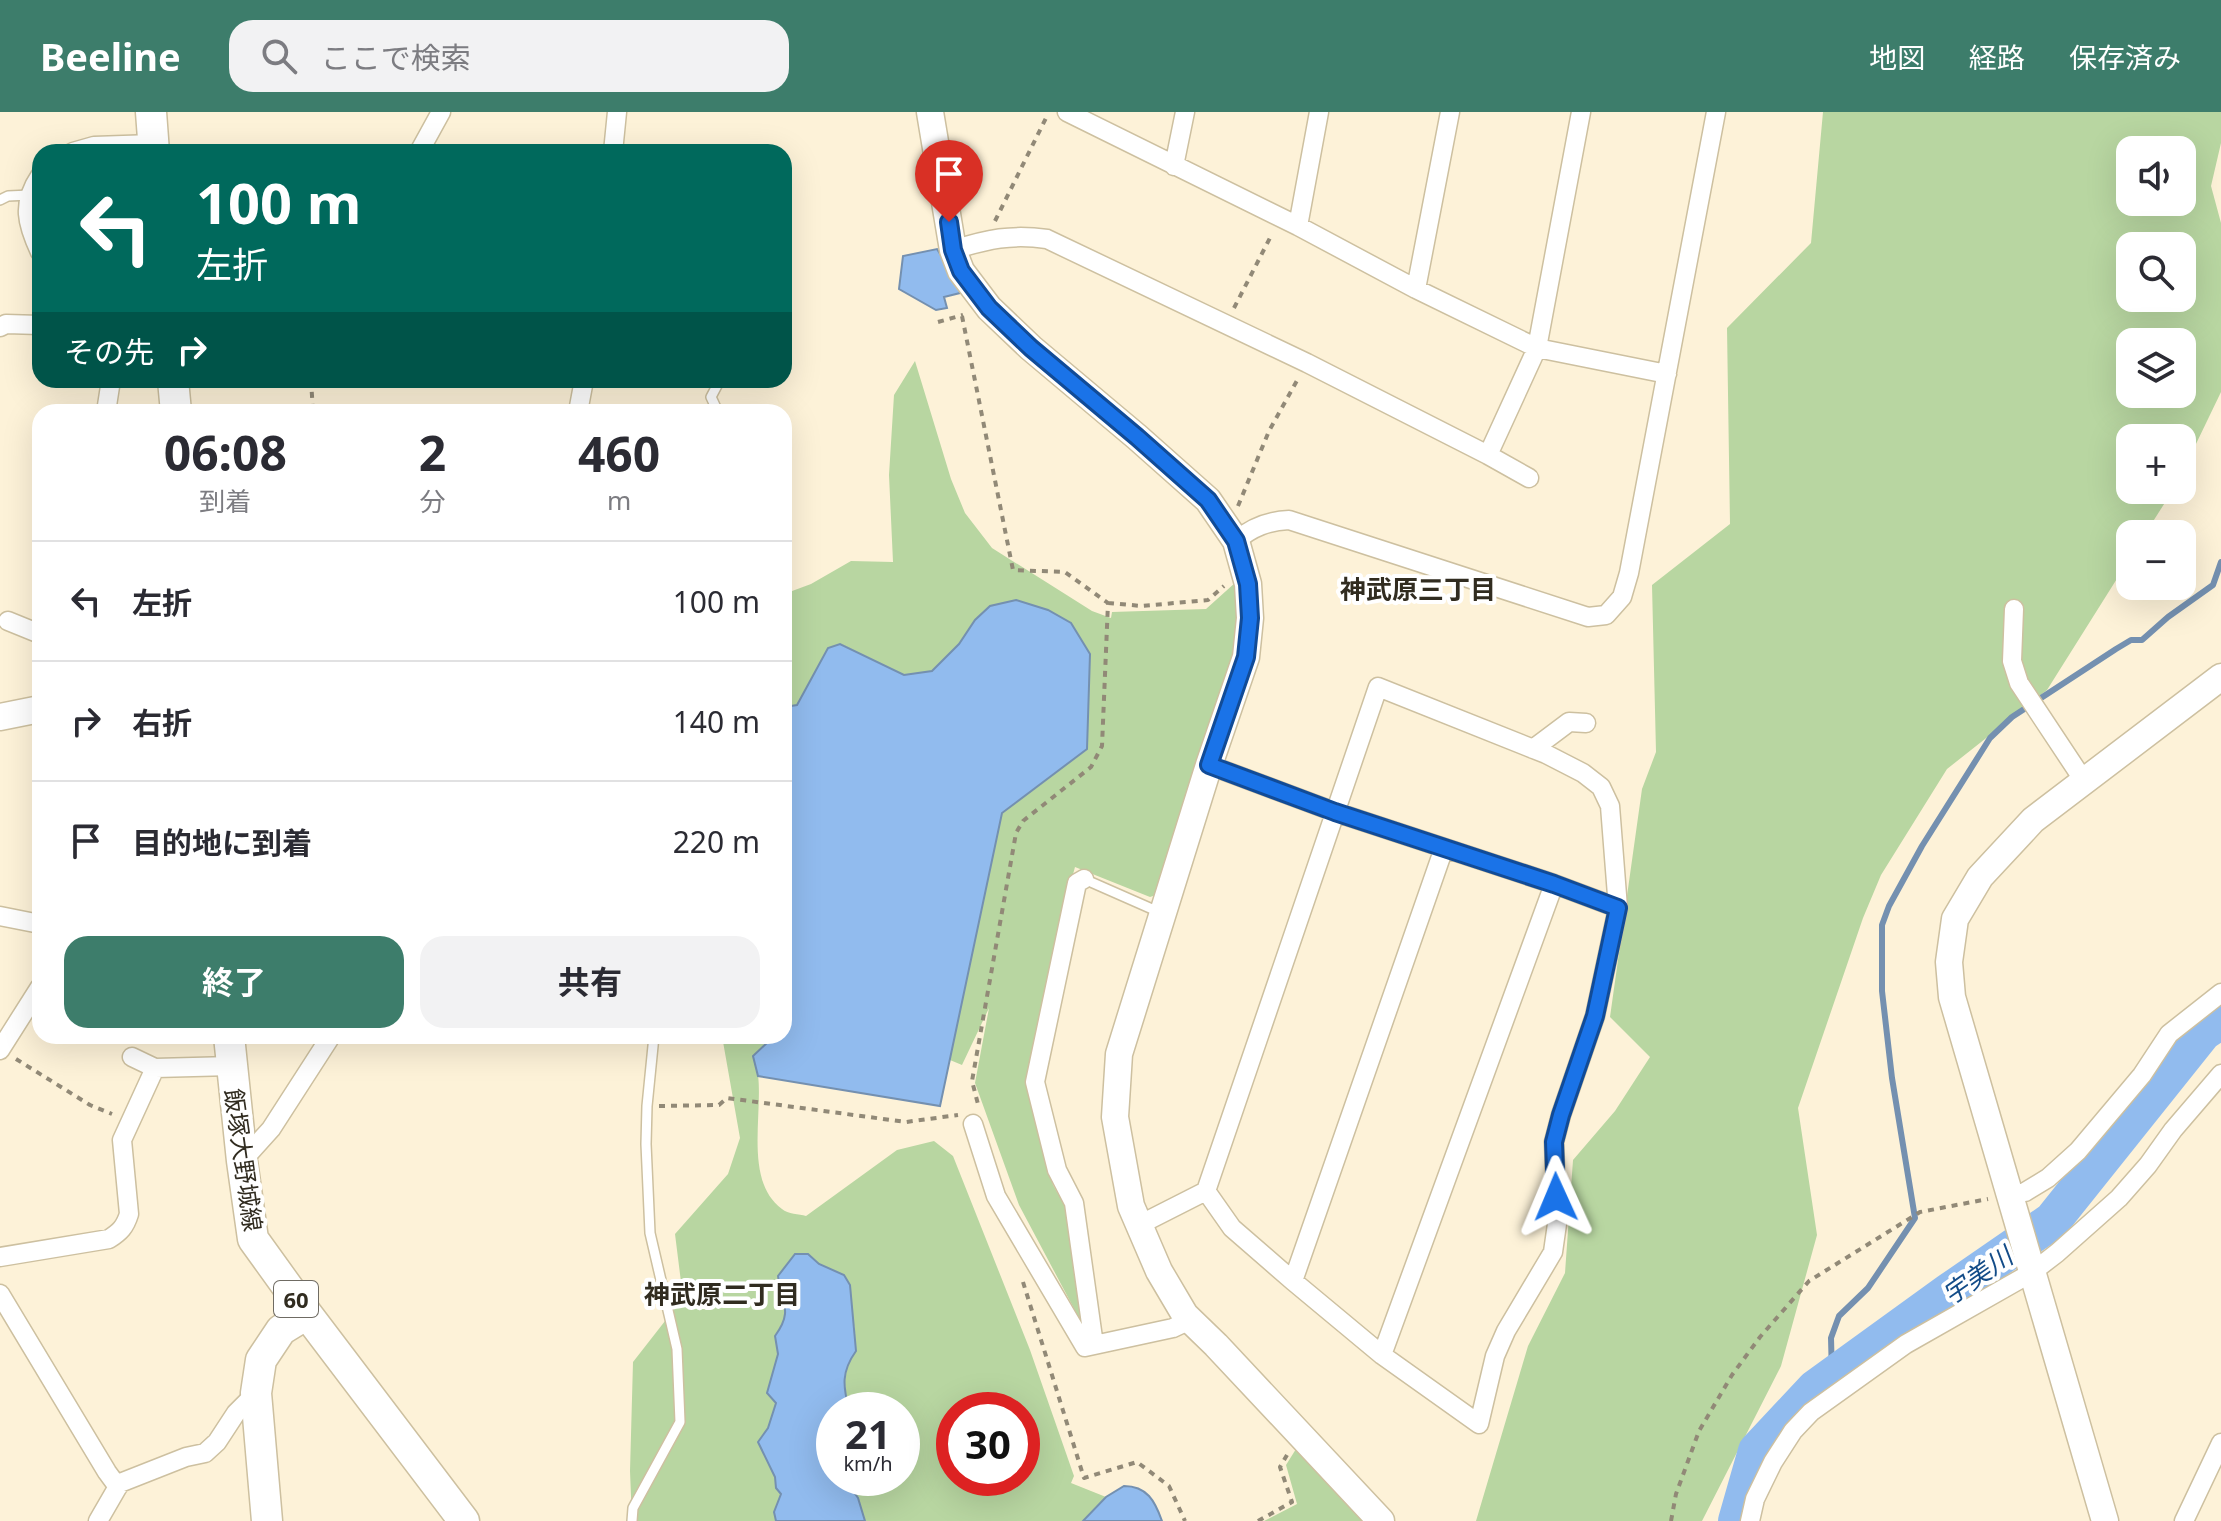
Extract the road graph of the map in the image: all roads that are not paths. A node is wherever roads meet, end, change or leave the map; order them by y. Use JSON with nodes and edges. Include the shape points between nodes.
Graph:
{"nodes":[{"id":1,"x":151,"y":112,"type":"edge"},
{"id":2,"x":441,"y":112,"type":"edge"},
{"id":3,"x":617,"y":112,"type":"edge"},
{"id":4,"x":930,"y":112,"type":"edge"},
{"id":5,"x":1067,"y":112,"type":"edge"},
{"id":6,"x":1185,"y":112,"type":"edge"},
{"id":7,"x":1319,"y":112,"type":"edge"},
{"id":8,"x":1450,"y":112,"type":"edge"},
{"id":9,"x":1581,"y":112,"type":"edge"},
{"id":10,"x":1716,"y":112,"type":"edge"},
{"id":11,"x":154,"y":144,"type":"edge"},
{"id":12,"x":423,"y":144,"type":"edge"},
{"id":13,"x":614,"y":144,"type":"edge"},
{"id":14,"x":1174,"y":166,"type":"junction"},
{"id":15,"x":32,"y":188,"type":"edge"},
{"id":16,"x":30,"y":195,"type":"junction"},
{"id":17,"x":0,"y":200,"type":"edge"},
{"id":18,"x":1298,"y":226,"type":"junction"},
{"id":19,"x":32,"y":234,"type":"edge"},
{"id":20,"x":953,"y":250,"type":"junction"},
{"id":21,"x":1416,"y":289,"type":"junction"},
{"id":22,"x":32,"y":325,"type":"edge"},
{"id":23,"x":0,"y":327,"type":"edge"},
{"id":24,"x":1537,"y":348,"type":"junction"},
{"id":25,"x":1667,"y":374,"type":"junction"},
{"id":26,"x":1488,"y":455,"type":"junction"},
{"id":27,"x":1529,"y":478,"type":"dead end"},
{"id":28,"x":1232,"y":534,"type":"junction"},
{"id":29,"x":2014,"y":609,"type":"dead end"},
{"id":30,"x":8,"y":621,"type":"dead end"},
{"id":31,"x":32,"y":631,"type":"edge"},
{"id":32,"x":2221,"y":677,"type":"edge"},
{"id":33,"x":32,"y":706,"type":"edge"},
{"id":34,"x":0,"y":717,"type":"edge"},
{"id":35,"x":1586,"y":723,"type":"dead end"},
{"id":36,"x":1533,"y":749,"type":"junction"},
{"id":37,"x":1209,"y":765,"type":"junction"},
{"id":38,"x":2084,"y":781,"type":"junction"},
{"id":39,"x":1335,"y":812,"type":"junction"},
{"id":40,"x":1444,"y":848,"type":"junction"},
{"id":41,"x":1084,"y":879,"type":"joint"},
{"id":42,"x":1554,"y":884,"type":"junction"},
{"id":43,"x":1618,"y":908,"type":"junction"},
{"id":44,"x":1162,"y":914,"type":"junction"},
{"id":45,"x":0,"y":916,"type":"edge"},
{"id":46,"x":32,"y":922,"type":"edge"},
{"id":47,"x":2221,"y":993,"type":"edge"},
{"id":48,"x":32,"y":1000,"type":"edge"},
{"id":49,"x":230,"y":1044,"type":"edge"},
{"id":50,"x":326,"y":1044,"type":"edge"},
{"id":51,"x":653,"y":1044,"type":"edge"},
{"id":52,"x":0,"y":1050,"type":"edge"},
{"id":53,"x":132,"y":1057,"type":"dead end"},
{"id":54,"x":232,"y":1066,"type":"junction"},
{"id":55,"x":155,"y":1068,"type":"junction"},
{"id":56,"x":2221,"y":1074,"type":"edge"},
{"id":57,"x":976,"y":1116,"type":"road end"},
{"id":58,"x":242,"y":1161,"type":"junction"},
{"id":59,"x":1206,"y":1191,"type":"junction"},
{"id":60,"x":2010,"y":1199,"type":"junction"},
{"id":61,"x":1139,"y":1225,"type":"junction"},
{"id":62,"x":0,"y":1257,"type":"edge"},
{"id":63,"x":2030,"y":1268,"type":"junction"},
{"id":64,"x":1293,"y":1281,"type":"junction"},
{"id":65,"x":0,"y":1294,"type":"edge"},
{"id":66,"x":307,"y":1314,"type":"junction"},
{"id":67,"x":1190,"y":1320,"type":"junction"},
{"id":68,"x":1094,"y":1345,"type":"junction"},
{"id":69,"x":1382,"y":1355,"type":"junction"},
{"id":70,"x":256,"y":1393,"type":"junction"},
{"id":71,"x":2221,"y":1443,"type":"edge"},
{"id":72,"x":118,"y":1487,"type":"junction"},
{"id":73,"x":98,"y":1521,"type":"edge"},
{"id":74,"x":267,"y":1521,"type":"edge"},
{"id":75,"x":464,"y":1521,"type":"edge"},
{"id":76,"x":632,"y":1521,"type":"edge"},
{"id":77,"x":1381,"y":1521,"type":"edge"},
{"id":78,"x":1750,"y":1521,"type":"edge"},
{"id":79,"x":2105,"y":1521,"type":"edge"},
{"id":80,"x":2184,"y":1521,"type":"edge"}],
"edges":[{"from":1,"to":11,"type":"main road"},
{"from":2,"to":12,"type":"street"},
{"from":3,"to":13,"type":"street"},
{"from":4,"to":20,"type":"street"},
{"from":5,"to":14,"type":"street"},
{"from":6,"to":14,"type":"street"},
{"from":7,"to":18,"type":"street"},
{"from":8,"to":21,"type":"street"},
{"from":9,"to":24,"type":"street"},
{"from":10,"to":25,"type":"street"},
{"from":14,"to":18,"type":"street"},
{"from":15,"to":16,"type":"street"},
{"from":16,"to":17,"type":"lane"},
{"from":16,"to":19,"type":"street"},
{"from":18,"to":21,"type":"street"},
{"from":20,"to":26,"type":"street","via":[[1021,235],[1047,239]]},
{"from":20,"to":28,"type":"street","via":[[961,271],[989,308],[1208,500]]},
{"from":21,"to":24,"type":"street"},
{"from":22,"to":23,"type":"street"},
{"from":24,"to":25,"type":"street"},
{"from":24,"to":26,"type":"street"},
{"from":25,"to":28,"type":"street","via":[[1629,573],[1622,597],[1606,615],[1588,617],[1289,520]]},
{"from":26,"to":27,"type":"street"},
{"from":28,"to":37,"type":"street","via":[[1248,584],[1250,618],[1246,657]]},
{"from":29,"to":38,"type":"street","via":[[2012,661],[2019,683]]},
{"from":30,"to":31,"type":"street"},
{"from":32,"to":38,"type":"street"},
{"from":33,"to":34,"type":"street"},
{"from":35,"to":36,"type":"street","via":[[1569,722]]},
{"from":36,"to":39,"type":"street","via":[[1381,678]]},
{"from":36,"to":43,"type":"street","via":[[1601,787],[1610,806]]},
{"from":37,"to":39,"type":"street"},
{"from":37,"to":44,"type":"street"},
{"from":38,"to":60,"type":"street","via":[[2033,820],[1980,877],[1955,919],[1949,962],[1952,997]]},
{"from":39,"to":40,"type":"street"},
{"from":39,"to":59,"type":"street"},
{"from":40,"to":42,"type":"street"},
{"from":40,"to":64,"type":"street"},
{"from":41,"to":44,"type":"lane"},
{"from":41,"to":68,"type":"street","via":[[1077,883],[1035,1082],[1057,1170],[1074,1203]]},
{"from":42,"to":43,"type":"street"},
{"from":42,"to":69,"type":"street"},
{"from":43,"to":69,"type":"street","via":[[1595,1016],[1554,1142],[1553,1252],[1495,1356],[1479,1424]]},
{"from":44,"to":61,"type":"street","via":[[1119,1054],[1115,1117]]},
{"from":45,"to":46,"type":"street"},
{"from":47,"to":60,"type":"street","via":[[2169,1034],[2078,1151],[2048,1178]]},
{"from":48,"to":52,"type":"street"},
{"from":49,"to":54,"type":"main road","name":"飯塚大野城線","number":"60"},
{"from":50,"to":58,"type":"street","via":[[271,1129]]},
{"from":51,"to":76,"type":"lane","via":[[646,1144],[650,1233],[677,1349],[680,1422],[633,1508]]},
{"from":53,"to":55,"type":"street"},
{"from":54,"to":55,"type":"street"},
{"from":54,"to":58,"type":"main road","name":"飯塚大野城線","number":"60"},
{"from":55,"to":62,"type":"street","via":[[122,1140],[129,1214],[120,1233]]},
{"from":56,"to":63,"type":"street","via":[[2119,1198],[2057,1253]]},
{"from":57,"to":68,"type":"street","via":[[996,1196],[1085,1347]]},
{"from":58,"to":66,"type":"main road","name":"飯塚大野城線","number":"60","via":[[253,1239]]},
{"from":59,"to":61,"type":"street"},
{"from":59,"to":64,"type":"street","via":[[1232,1228]]},
{"from":60,"to":63,"type":"street"},
{"from":61,"to":67,"type":"street","via":[[1159,1271]]},
{"from":63,"to":78,"type":"street","via":[[1906,1344],[1811,1412],[1773,1462]]},
{"from":63,"to":79,"type":"street"},
{"from":64,"to":69,"type":"street"},
{"from":65,"to":72,"type":"street"},
{"from":66,"to":70,"type":"main road","number":"60","via":[[281,1330],[261,1360]]},
{"from":66,"to":75,"type":"main road","name":"飯塚大野城線","number":"60"},
{"from":67,"to":68,"type":"street"},
{"from":67,"to":77,"type":"street"},
{"from":70,"to":72,"type":"street","via":[[205,1453]]},
{"from":70,"to":74,"type":"main road","number":"60"},
{"from":71,"to":80,"type":"street"},
{"from":72,"to":73,"type":"street"}]}
